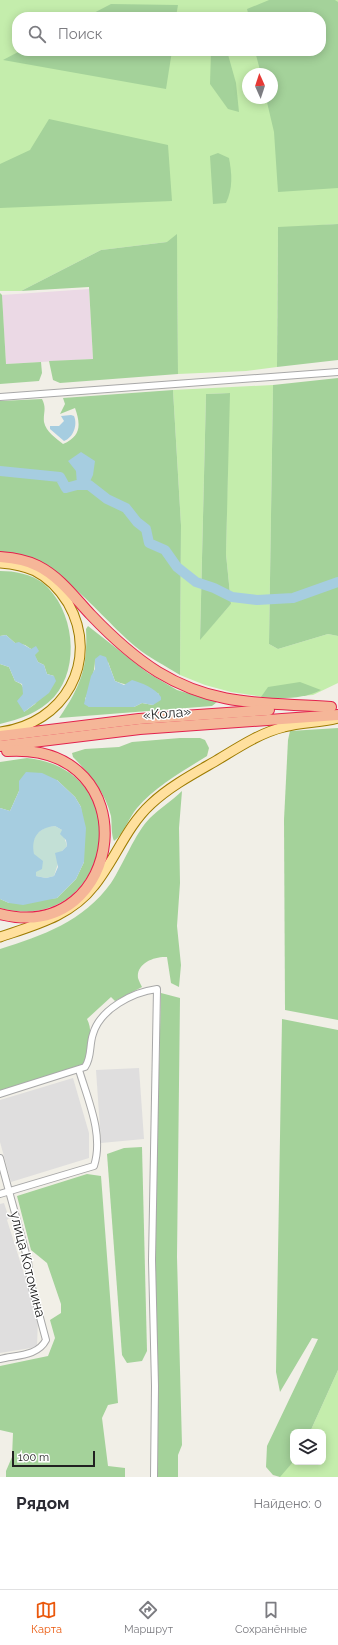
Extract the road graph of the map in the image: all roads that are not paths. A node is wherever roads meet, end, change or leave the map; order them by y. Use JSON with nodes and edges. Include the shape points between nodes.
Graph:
{"nodes":[{"id":1,"x":338,"y":372,"type":"edge"},
{"id":2,"x":0,"y":397,"type":"edge"},
{"id":3,"x":0,"y":556,"type":"edge"},
{"id":4,"x":0,"y":563,"type":"edge"},
{"id":5,"x":335,"y":707,"type":"edge"},
{"id":6,"x":338,"y":715,"type":"edge"},
{"id":7,"x":338,"y":718,"type":"edge"},
{"id":8,"x":0,"y":732,"type":"edge"},
{"id":9,"x":0,"y":736,"type":"edge"},
{"id":10,"x":0,"y":746,"type":"edge"},
{"id":11,"x":0,"y":752,"type":"edge"},
{"id":12,"x":0,"y":914,"type":"edge"},
{"id":13,"x":0,"y":937,"type":"edge"},
{"id":14,"x":79,"y":1070,"type":"junction"},
{"id":15,"x":0,"y":1094,"type":"edge"},
{"id":16,"x":0,"y":1158,"type":"edge"},
{"id":17,"x":9,"y":1192,"type":"junction"},
{"id":18,"x":0,"y":1194,"type":"edge"},
{"id":19,"x":0,"y":1358,"type":"edge"},
{"id":20,"x":154,"y":1477,"type":"edge"}],
"edges":[{"from":1,"to":2,"type":"street"},
{"from":3,"to":5,"type":"highway","via":[[26,562],[50,574],[129,651],[176,682],[210,696],[242,702]]},
{"from":4,"to":8,"type":"main road","via":[[18,565],[35,571],[58,589],[75,619],[80,645],[76,675],[61,701],[38,719]]},
{"from":5,"to":9,"type":"highway","name":"«Кола»","via":[[139,719]]},
{"from":6,"to":10,"type":"highway","name":"«Кола»","via":[[140,729]]},
{"from":7,"to":13,"type":"main road","via":[[272,730],[242,745],[170,789],[150,804],[135,821],[94,886],[77,904],[48,920]]},
{"from":11,"to":12,"type":"highway","via":[[35,752],[59,759],[76,769],[98,799],[105,827],[100,865],[89,884],[74,900],[52,913],[40,916],[24,918]]},
{"from":14,"to":15,"type":"street"},
{"from":14,"to":17,"type":"street","via":[[96,1131],[97,1157],[94,1166]]},
{"from":14,"to":20,"type":"street","via":[[89,1061],[92,1036],[104,1015],[146,990],[157,989],[152,1260]]},
{"from":16,"to":17,"type":"street","name":"улица Котомина"},
{"from":17,"to":18,"type":"street"},
{"from":17,"to":19,"type":"street","name":"улица Котомина","via":[[46,1340],[36,1352]]}]}
